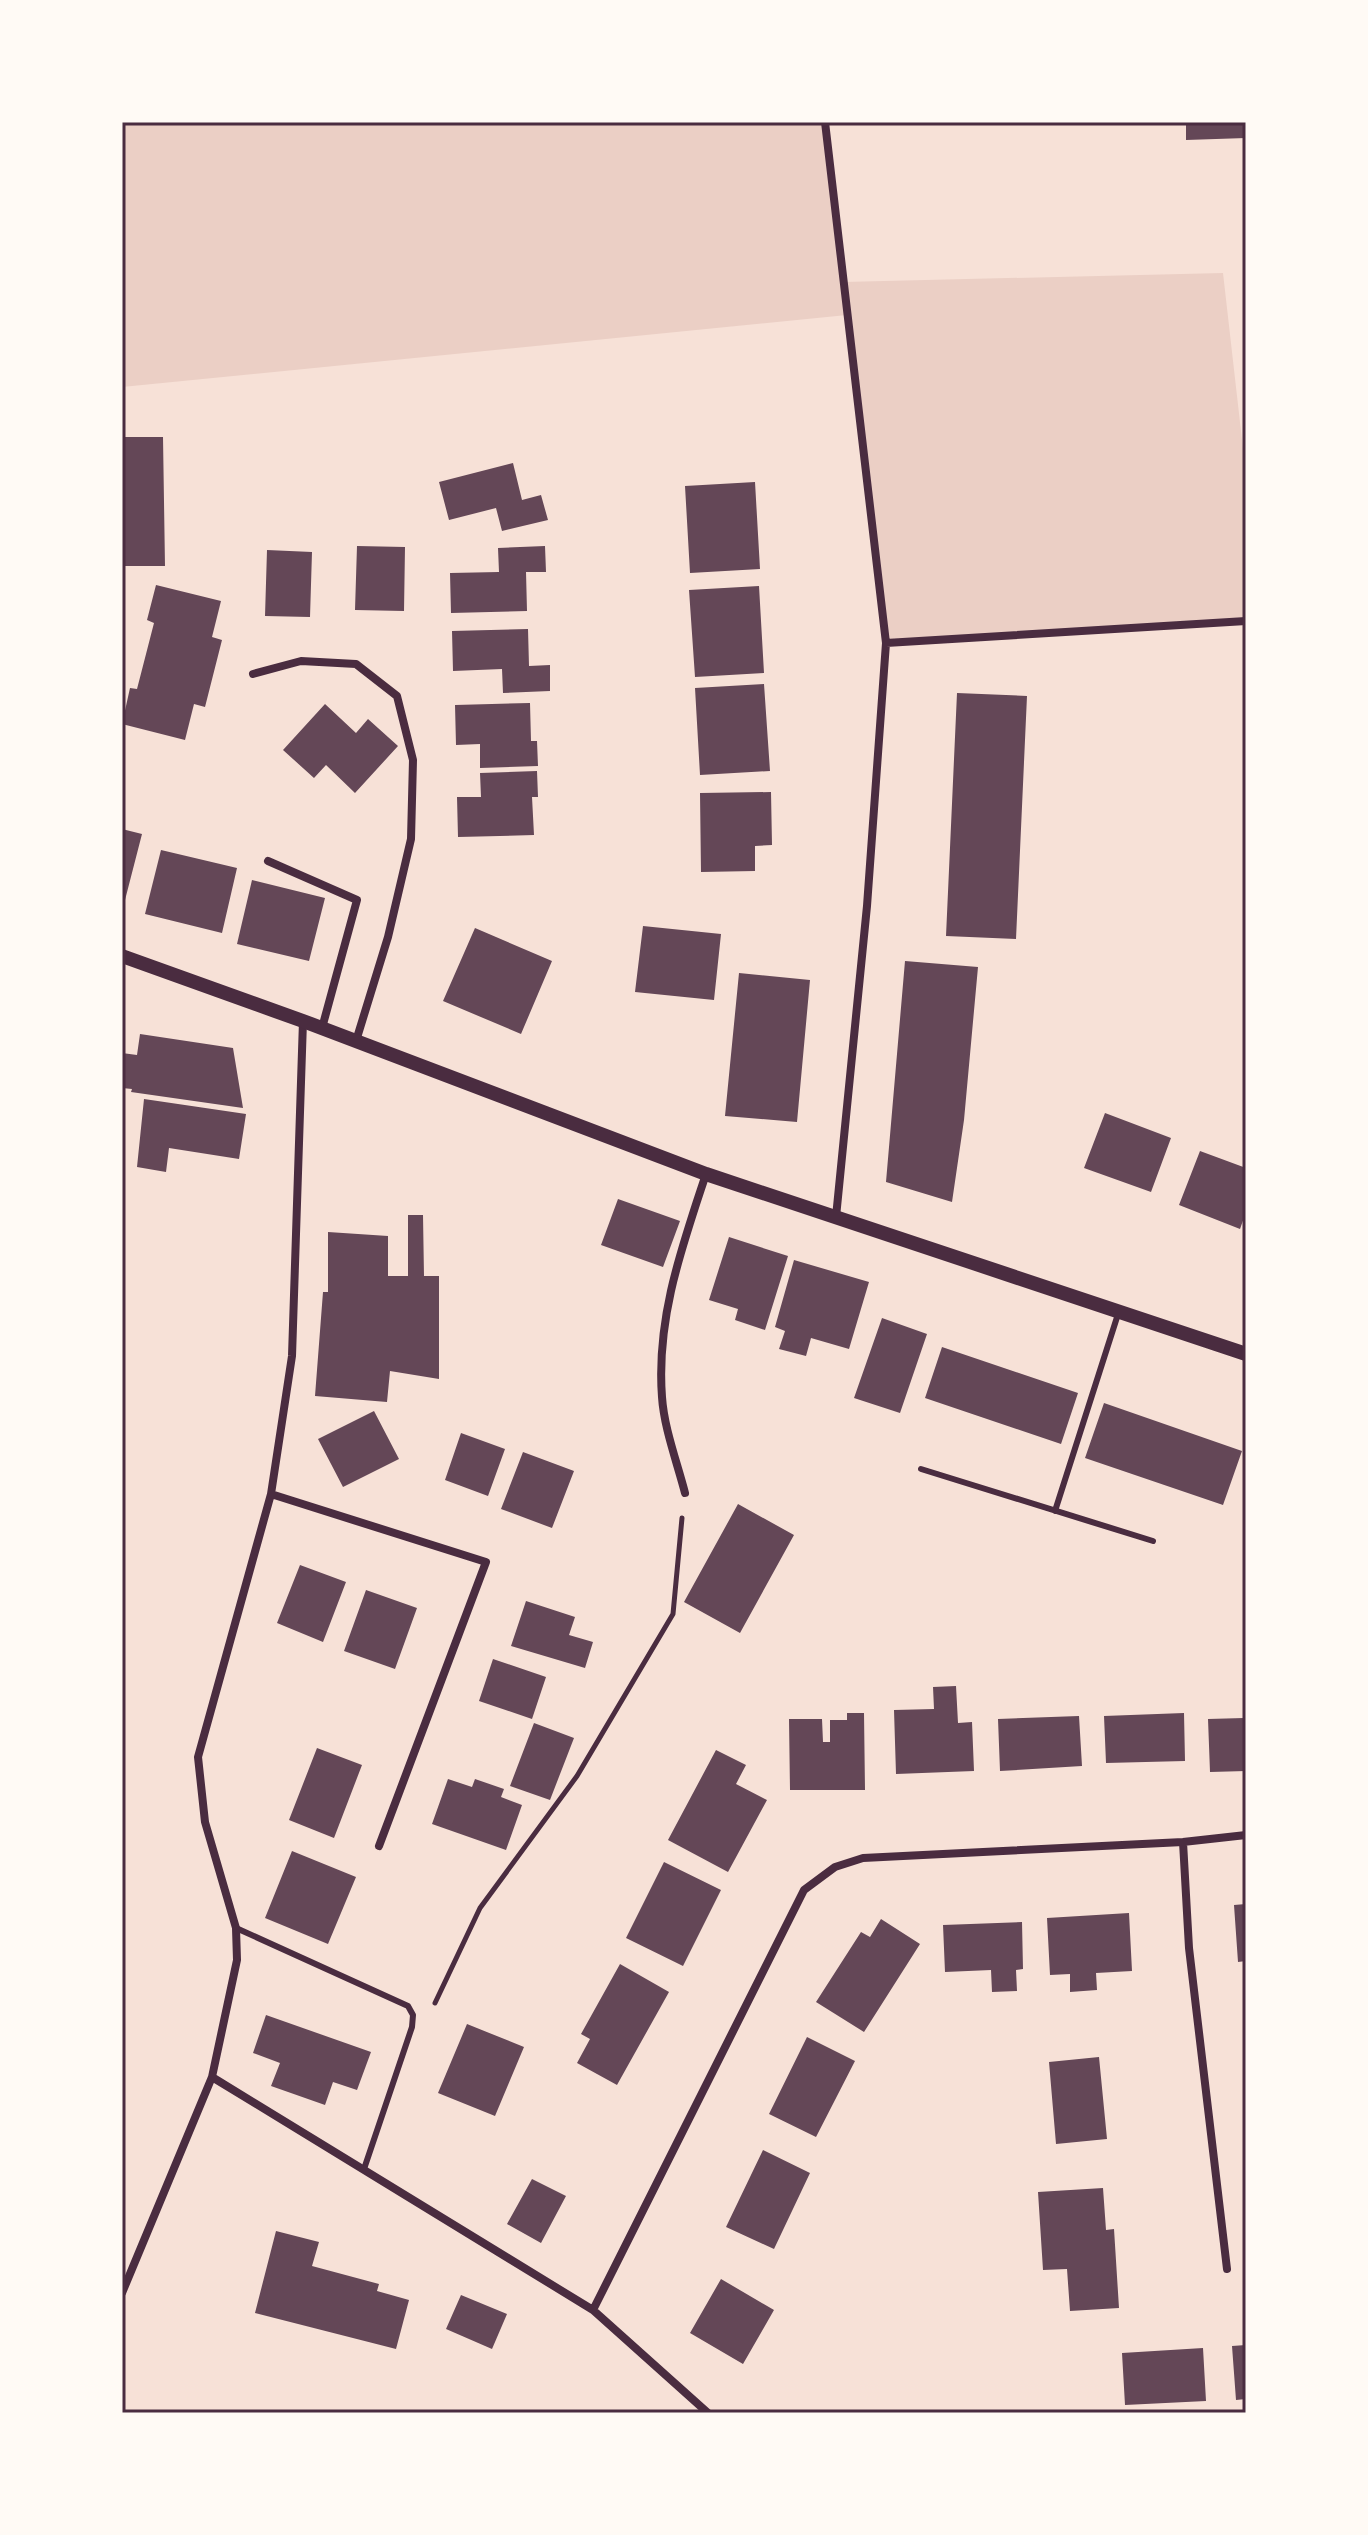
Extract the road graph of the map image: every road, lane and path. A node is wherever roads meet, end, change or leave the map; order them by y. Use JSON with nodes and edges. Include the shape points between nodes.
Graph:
{"nodes":[{"id":1,"x":826,"y":126,"type":"edge"},
{"id":2,"x":1246,"y":621,"type":"edge"},
{"id":3,"x":886,"y":643,"type":"junction"},
{"id":4,"x":253,"y":674,"type":"dead end"},
{"id":5,"x":268,"y":861,"type":"dead end"},
{"id":6,"x":122,"y":956,"type":"edge"},
{"id":7,"x":303,"y":1021,"type":"junction"},
{"id":8,"x":322,"y":1028,"type":"junction"},
{"id":9,"x":356,"y":1041,"type":"junction"},
{"id":10,"x":706,"y":1174,"type":"junction"},
{"id":11,"x":836,"y":1217,"type":"junction"},
{"id":12,"x":1119,"y":1311,"type":"junction"},
{"id":13,"x":1246,"y":1354,"type":"edge"},
{"id":14,"x":921,"y":1469,"type":"dead end"},
{"id":15,"x":685,"y":1493,"type":"joint"},
{"id":16,"x":271,"y":1494,"type":"junction"},
{"id":17,"x":1055,"y":1511,"type":"junction"},
{"id":18,"x":1153,"y":1541,"type":"dead end"},
{"id":19,"x":1246,"y":1835,"type":"edge"},
{"id":20,"x":1183,"y":1842,"type":"junction"},
{"id":21,"x":379,"y":1846,"type":"dead end"},
{"id":22,"x":236,"y":1928,"type":"junction"},
{"id":23,"x":413,"y":2015,"type":"junction"},
{"id":24,"x":212,"y":2077,"type":"junction"},
{"id":25,"x":364,"y":2169,"type":"junction"},
{"id":26,"x":1227,"y":2269,"type":"dead end"},
{"id":27,"x":122,"y":2293,"type":"edge"},
{"id":28,"x":593,"y":2310,"type":"junction"},
{"id":29,"x":708,"y":2413,"type":"edge"}],
"edges":[{"from":1,"to":3,"type":"street"},
{"from":2,"to":3,"type":"street"},
{"from":3,"to":11,"type":"street"},
{"from":4,"to":9,"type":"street","via":[[301,661],[356,664],[397,696],[413,760],[411,839]]},
{"from":5,"to":8,"type":"street","via":[[357,900]]},
{"from":6,"to":7,"type":"street"},
{"from":7,"to":8,"type":"street"},
{"from":7,"to":16,"type":"street","via":[[292,1356]]},
{"from":8,"to":9,"type":"street"},
{"from":9,"to":10,"type":"street"},
{"from":10,"to":11,"type":"street"},
{"from":10,"to":15,"type":"street","via":[[674,1271],[663,1329],[662,1398]]},
{"from":11,"to":12,"type":"street"},
{"from":12,"to":13,"type":"street"},
{"from":12,"to":17,"type":"lane"},
{"from":14,"to":17,"type":"lane"},
{"from":15,"to":23,"type":"path","via":[[673,1614],[577,1776],[480,1908],[436,2002]]},
{"from":16,"to":21,"type":"street","via":[[486,1562]]},
{"from":16,"to":22,"type":"street","via":[[198,1757],[205,1822]]},
{"from":17,"to":18,"type":"lane"},
{"from":19,"to":20,"type":"street"},
{"from":20,"to":26,"type":"street","via":[[1189,1948]]},
{"from":20,"to":28,"type":"street","via":[[863,1858],[835,1867],[804,1890]]},
{"from":22,"to":23,"type":"lane","via":[[408,2006]]},
{"from":22,"to":24,"type":"street","via":[[237,1960]]},
{"from":23,"to":25,"type":"lane"},
{"from":24,"to":25,"type":"street"},
{"from":24,"to":27,"type":"street"},
{"from":25,"to":28,"type":"street"},
{"from":28,"to":29,"type":"street"}]}
